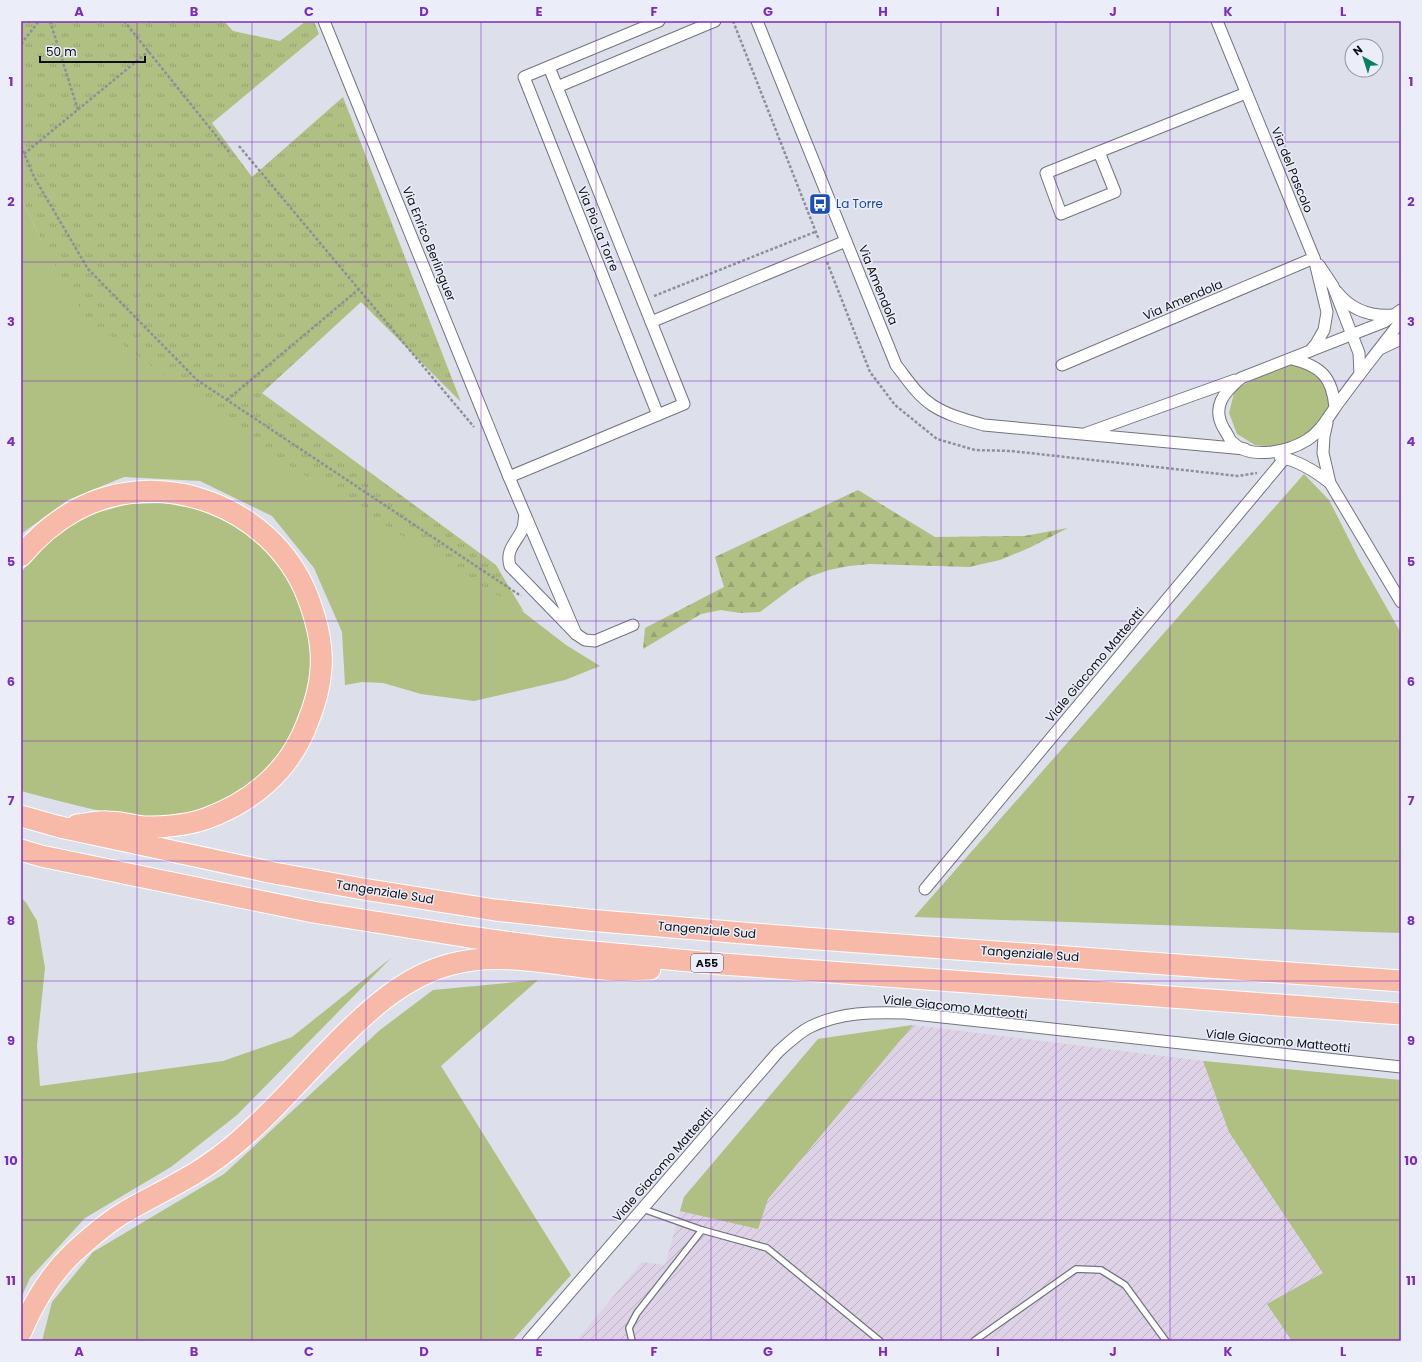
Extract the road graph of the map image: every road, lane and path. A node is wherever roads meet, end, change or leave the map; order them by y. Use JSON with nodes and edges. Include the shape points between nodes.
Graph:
{"nodes":[{"id":1,"x":39,"y":21,"type":"edge"},
{"id":2,"x":50,"y":21,"type":"edge"},
{"id":3,"x":124,"y":21,"type":"edge"},
{"id":4,"x":324,"y":21,"type":"edge"},
{"id":5,"x":659,"y":21,"type":"edge"},
{"id":6,"x":714,"y":21,"type":"edge"},
{"id":7,"x":733,"y":21,"type":"edge"},
{"id":8,"x":757,"y":21,"type":"edge"},
{"id":9,"x":1217,"y":21,"type":"edge"},
{"id":10,"x":21,"y":44,"type":"edge"},
{"id":11,"x":149,"y":52,"type":"junction"},
{"id":12,"x":549,"y":67,"type":"junction"},
{"id":13,"x":557,"y":87,"type":"junction"},
{"id":14,"x":1246,"y":93,"type":"junction"},
{"id":15,"x":78,"y":110,"type":"junction"},
{"id":16,"x":21,"y":146,"type":"edge"},
{"id":17,"x":239,"y":146,"type":"dead end"},
{"id":18,"x":1099,"y":152,"type":"junction"},
{"id":19,"x":230,"y":153,"type":"dead end"},
{"id":20,"x":24,"y":154,"type":"junction"},
{"id":21,"x":815,"y":232,"type":"junction"},
{"id":22,"x":846,"y":241,"type":"junction"},
{"id":23,"x":820,"y":245,"type":"dead end"},
{"id":24,"x":826,"y":257,"type":"dead end"},
{"id":25,"x":1314,"y":258,"type":"junction"},
{"id":26,"x":1333,"y":286,"type":"junction"},
{"id":27,"x":359,"y":289,"type":"junction"},
{"id":28,"x":642,"y":300,"type":"junction"},
{"id":29,"x":1399,"y":315,"type":"edge"},
{"id":30,"x":651,"y":322,"type":"junction"},
{"id":31,"x":1351,"y":334,"type":"junction"},
{"id":32,"x":1401,"y":339,"type":"edge"},
{"id":33,"x":1378,"y":351,"type":"junction"},
{"id":34,"x":1308,"y":352,"type":"junction"},
{"id":35,"x":1292,"y":358,"type":"junction"},
{"id":36,"x":1062,"y":365,"type":"dead end"},
{"id":37,"x":1360,"y":374,"type":"junction"},
{"id":38,"x":1241,"y":378,"type":"junction"},
{"id":39,"x":227,"y":400,"type":"junction"},
{"id":40,"x":1336,"y":406,"type":"junction"},
{"id":41,"x":658,"y":415,"type":"junction"},
{"id":42,"x":1328,"y":419,"type":"junction"},
{"id":43,"x":489,"y":429,"type":"junction"},
{"id":44,"x":1083,"y":435,"type":"junction"},
{"id":45,"x":1244,"y":449,"type":"junction"},
{"id":46,"x":1262,"y":453,"type":"junction"},
{"id":47,"x":1285,"y":458,"type":"junction"},
{"id":48,"x":1258,"y":473,"type":"dead end"},
{"id":49,"x":509,"y":477,"type":"junction"},
{"id":50,"x":1330,"y":483,"type":"junction"},
{"id":51,"x":525,"y":515,"type":"junction"},
{"id":52,"x":21,"y":556,"type":"edge"},
{"id":53,"x":551,"y":575,"type":"junction"},
{"id":54,"x":531,"y":587,"type":"junction"},
{"id":55,"x":524,"y":597,"type":"dead end"},
{"id":56,"x":1401,"y":602,"type":"edge"},
{"id":57,"x":632,"y":626,"type":"dead end"},
{"id":58,"x":576,"y":634,"type":"junction"},
{"id":59,"x":21,"y":816,"type":"edge"},
{"id":60,"x":60,"y":827,"type":"junction"},
{"id":61,"x":21,"y":850,"type":"edge"},
{"id":62,"x":925,"y":889,"type":"dead end"},
{"id":63,"x":722,"y":964,"type":"junction"},
{"id":64,"x":1401,"y":981,"type":"edge"},
{"id":65,"x":1401,"y":1014,"type":"edge"},
{"id":66,"x":1401,"y":1067,"type":"edge"},
{"id":67,"x":643,"y":1208,"type":"junction"},
{"id":68,"x":702,"y":1230,"type":"junction"},
{"id":69,"x":21,"y":1332,"type":"edge"},
{"id":70,"x":528,"y":1341,"type":"edge"},
{"id":71,"x":632,"y":1341,"type":"edge"},
{"id":72,"x":880,"y":1341,"type":"edge"},
{"id":73,"x":974,"y":1341,"type":"edge"},
{"id":74,"x":1166,"y":1341,"type":"edge"}],
"edges":[{"from":1,"to":10,"type":"path"},
{"from":2,"to":15,"type":"path"},
{"from":3,"to":11,"type":"path"},
{"from":4,"to":43,"type":"street","name":"Via Enrico Berlinguer"},
{"from":5,"to":12,"type":"street","name":"Via Pio La Torre"},
{"from":6,"to":13,"type":"street"},
{"from":7,"to":21,"type":"path"},
{"from":8,"to":22,"type":"street","name":"Via Amendola"},
{"from":9,"to":14,"type":"street","name":"Via del Pascolo"},
{"from":11,"to":15,"type":"path"},
{"from":11,"to":19,"type":"path"},
{"from":12,"to":13,"type":"street","name":"Via Pio La Torre"},
{"from":12,"to":41,"type":"street","name":"Via Pio La Torre","via":[[524,77]]},
{"from":13,"to":28,"type":"street","name":"Via Pio La Torre"},
{"from":14,"to":18,"type":"street"},
{"from":14,"to":25,"type":"street","name":"Via del Pascolo"},
{"from":15,"to":20,"type":"path"},
{"from":16,"to":20,"type":"path"},
{"from":17,"to":27,"type":"path"},
{"from":18,"to":18,"type":"street","via":[[1046,173],[1062,214],[1114,192]]},
{"from":20,"to":39,"type":"path","via":[[34,177],[88,270],[197,380]]},
{"from":21,"to":23,"type":"path"},
{"from":21,"to":28,"type":"path"},
{"from":22,"to":30,"type":"street"},
{"from":22,"to":44,"type":"street","name":"Via Amendola","via":[[896,365],[912,386],[931,404],[956,417],[984,425]]},
{"from":24,"to":48,"type":"path","via":[[870,372],[895,405],[937,439],[975,450],[1011,451],[1238,476]]},
{"from":25,"to":26,"type":"street","name":"Via del Pascolo"},
{"from":25,"to":34,"type":"street","name":"Via del Pascolo","via":[[1327,312],[1324,330]]},
{"from":25,"to":36,"type":"street","name":"Via Amendola"},
{"from":26,"to":29,"type":"street","name":"Via del Pascolo","via":[[1342,299],[1356,309],[1382,316]]},
{"from":26,"to":31,"type":"street","name":"Via del Pascolo"},
{"from":27,"to":39,"type":"path"},
{"from":27,"to":43,"type":"path","via":[[477,430]]},
{"from":28,"to":30,"type":"street","name":"Via Pio La Torre"},
{"from":29,"to":31,"type":"street"},
{"from":29,"to":33,"type":"street"},
{"from":30,"to":41,"type":"street","name":"Via Pio La Torre","via":[[684,404]]},
{"from":31,"to":34,"type":"street"},
{"from":31,"to":37,"type":"street","name":"Via del Pascolo","via":[[1359,353]]},
{"from":32,"to":33,"type":"street"},
{"from":33,"to":37,"type":"street"},
{"from":34,"to":35,"type":"street"},
{"from":35,"to":38,"type":"street"},
{"from":35,"to":40,"type":"street","via":[[1318,369],[1334,392]]},
{"from":37,"to":40,"type":"street"},
{"from":38,"to":44,"type":"street","name":"Via Amendola"},
{"from":38,"to":45,"type":"street","via":[[1228,389],[1222,399],[1218,415],[1232,442]]},
{"from":39,"to":55,"type":"path"},
{"from":40,"to":42,"type":"street"},
{"from":41,"to":49,"type":"street"},
{"from":42,"to":46,"type":"street","via":[[1318,432],[1296,446],[1278,452]]},
{"from":42,"to":50,"type":"street","via":[[1323,452]]},
{"from":43,"to":49,"type":"street","name":"Via Enrico Berlinguer"},
{"from":44,"to":45,"type":"street","name":"Via Amendola"},
{"from":45,"to":46,"type":"street"},
{"from":46,"to":47,"type":"street"},
{"from":47,"to":50,"type":"street","via":[[1316,472]]},
{"from":47,"to":62,"type":"street","name":"Viale Giacomo Matteotti"},
{"from":49,"to":51,"type":"street","name":"Via Enrico Berlinguer"},
{"from":50,"to":56,"type":"street"},
{"from":51,"to":53,"type":"street","name":"Via Enrico Berlinguer"},
{"from":51,"to":54,"type":"street","via":[[523,528],[508,558],[510,566]]},
{"from":52,"to":60,"type":"highway","via":[[33,541],[55,523],[77,509],[100,500],[124,494],[152,492],[197,497],[242,517],[276,546],[291,564],[311,604],[321,649],[317,693],[303,734],[277,774],[258,790],[230,809],[202,820],[171,826],[138,826],[107,822]]},
{"from":53,"to":54,"type":"street","via":[[546,587]]},
{"from":53,"to":58,"type":"street","name":"Via Enrico Berlinguer"},
{"from":54,"to":58,"type":"street"},
{"from":57,"to":58,"type":"street","via":[[595,641],[585,640]]},
{"from":59,"to":60,"type":"highway","name":"Tangenziale Sud"},
{"from":60,"to":64,"type":"highway","name":"Tangenziale Sud","via":[[274,873],[362,889],[588,920]]},
{"from":61,"to":63,"type":"highway","number":"A55","via":[[313,912],[384,924],[551,948]]},
{"from":63,"to":65,"type":"highway","number":"A55"},
{"from":63,"to":69,"type":"highway","via":[[617,971],[503,958],[452,964],[428,972],[404,985],[357,1021],[233,1146],[181,1182],[120,1215],[94,1234],[51,1278],[38,1297]]},
{"from":66,"to":67,"type":"street","name":"Viale Giacomo Matteotti","via":[[905,1013],[852,1014],[810,1027],[793,1038]]},
{"from":67,"to":68,"type":"lane"},
{"from":67,"to":70,"type":"street","name":"Viale Giacomo Matteotti"},
{"from":68,"to":71,"type":"lane","via":[[637,1313],[629,1328]]},
{"from":68,"to":72,"type":"lane","via":[[767,1248]]},
{"from":73,"to":74,"type":"lane","via":[[1076,1269],[1101,1270],[1125,1285]]}]}
